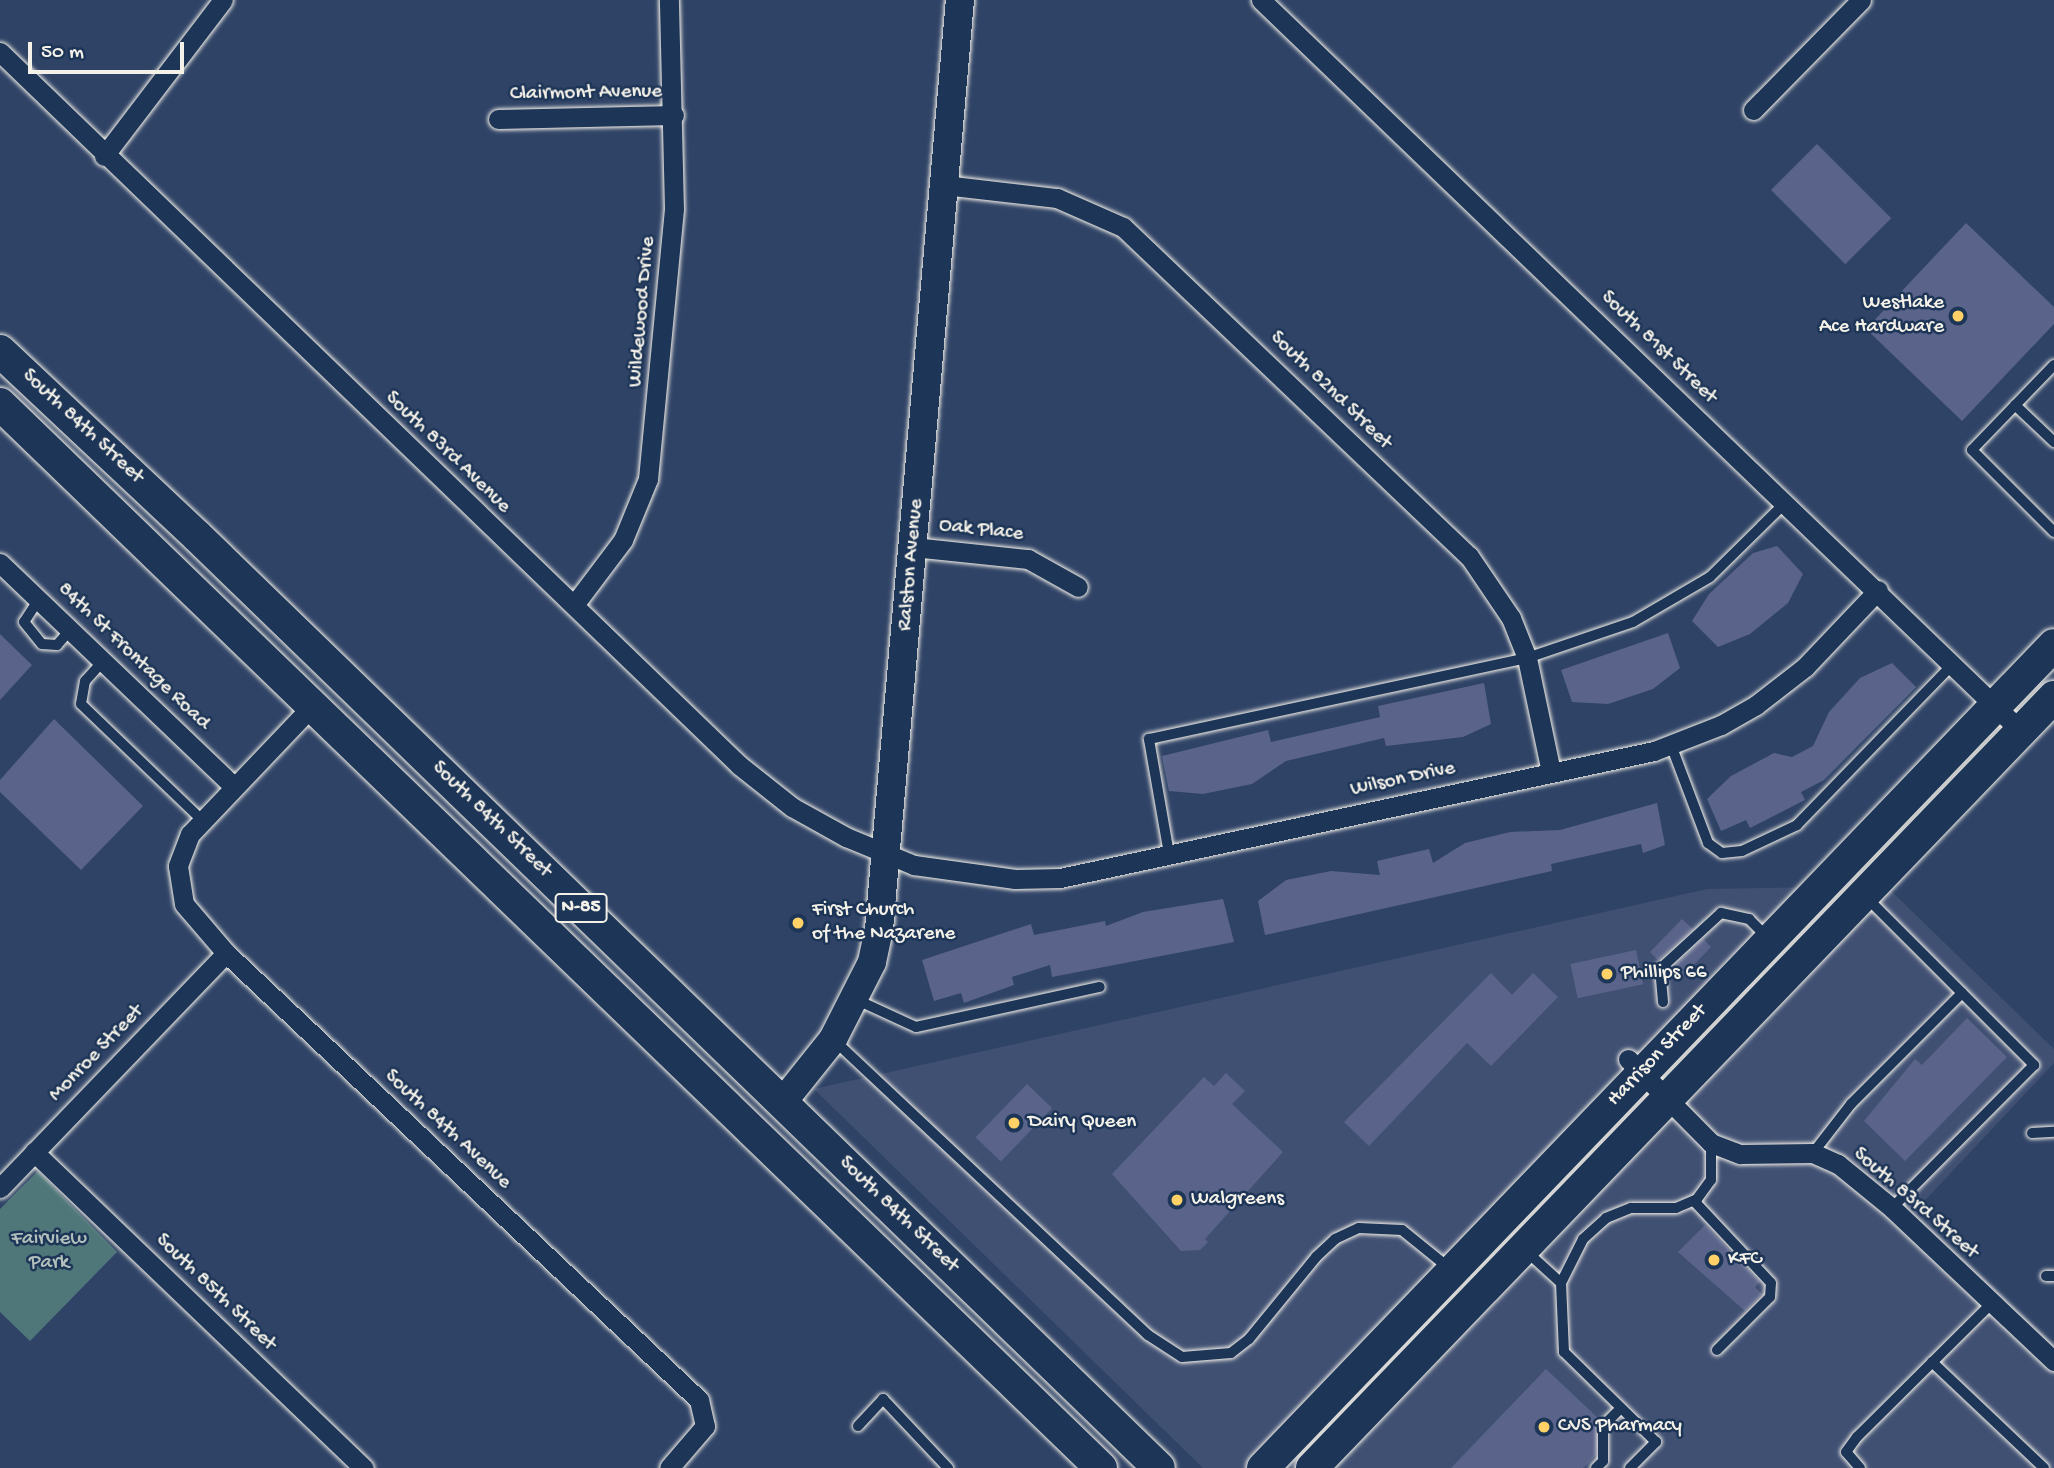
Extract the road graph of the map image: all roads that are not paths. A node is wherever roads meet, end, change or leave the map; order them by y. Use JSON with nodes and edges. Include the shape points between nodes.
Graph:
{"nodes":[{"id":1,"x":223,"y":0,"type":"edge"},
{"id":2,"x":669,"y":0,"type":"edge"},
{"id":3,"x":960,"y":0,"type":"edge"},
{"id":4,"x":1261,"y":0,"type":"edge"},
{"id":5,"x":1861,"y":0,"type":"edge"},
{"id":6,"x":0,"y":51,"type":"edge"},
{"id":7,"x":1753,"y":110,"type":"dead end"},
{"id":8,"x":674,"y":115,"type":"junction"},
{"id":9,"x":498,"y":118,"type":"dead end"},
{"id":10,"x":104,"y":156,"type":"junction"},
{"id":11,"x":944,"y":185,"type":"junction"},
{"id":12,"x":0,"y":351,"type":"edge"},
{"id":13,"x":2054,"y":365,"type":"edge"},
{"id":14,"x":0,"y":404,"type":"edge"},
{"id":15,"x":2015,"y":405,"type":"junction"},
{"id":16,"x":2054,"y":442,"type":"edge"},
{"id":17,"x":1787,"y":502,"type":"junction"},
{"id":18,"x":2054,"y":532,"type":"edge"},
{"id":19,"x":913,"y":547,"type":"junction"},
{"id":20,"x":2,"y":570,"type":"edge"},
{"id":21,"x":1078,"y":587,"type":"dead end"},
{"id":22,"x":1878,"y":590,"type":"junction"},
{"id":23,"x":39,"y":600,"type":"junction"},
{"id":24,"x":573,"y":605,"type":"junction"},
{"id":25,"x":71,"y":629,"type":"junction"},
{"id":26,"x":2054,"y":645,"type":"edge"},
{"id":27,"x":1527,"y":657,"type":"junction"},
{"id":28,"x":104,"y":660,"type":"junction"},
{"id":29,"x":1952,"y":664,"type":"junction"},
{"id":30,"x":2054,"y":697,"type":"edge"},
{"id":31,"x":314,"y":704,"type":"junction"},
{"id":32,"x":1995,"y":706,"type":"junction"},
{"id":33,"x":2021,"y":731,"type":"junction"},
{"id":34,"x":1671,"y":745,"type":"junction"},
{"id":35,"x":1551,"y":772,"type":"junction"},
{"id":36,"x":232,"y":785,"type":"junction"},
{"id":37,"x":202,"y":820,"type":"junction"},
{"id":38,"x":888,"y":854,"type":"junction"},
{"id":39,"x":1169,"y":854,"type":"junction"},
{"id":40,"x":1863,"y":894,"type":"junction"},
{"id":41,"x":1770,"y":940,"type":"junction"},
{"id":42,"x":226,"y":953,"type":"junction"},
{"id":43,"x":590,"y":971,"type":"junction"},
{"id":44,"x":1100,"y":987,"type":"dead end"},
{"id":45,"x":1962,"y":992,"type":"junction"},
{"id":46,"x":854,"y":999,"type":"junction"},
{"id":47,"x":1663,"y":1002,"type":"dead end"},
{"id":48,"x":833,"y":1039,"type":"junction"},
{"id":49,"x":1635,"y":1066,"type":"junction"},
{"id":50,"x":1668,"y":1097,"type":"junction"},
{"id":51,"x":782,"y":1103,"type":"junction"},
{"id":52,"x":2054,"y":1132,"type":"edge"},
{"id":53,"x":2032,"y":1133,"type":"dead end"},
{"id":54,"x":1711,"y":1143,"type":"junction"},
{"id":55,"x":34,"y":1152,"type":"junction"},
{"id":56,"x":1813,"y":1153,"type":"junction"},
{"id":57,"x":0,"y":1188,"type":"edge"},
{"id":58,"x":1694,"y":1201,"type":"junction"},
{"id":59,"x":1892,"y":1208,"type":"junction"},
{"id":60,"x":1523,"y":1248,"type":"junction"},
{"id":61,"x":1452,"y":1271,"type":"junction"},
{"id":62,"x":1561,"y":1283,"type":"junction"},
{"id":63,"x":1992,"y":1303,"type":"junction"},
{"id":64,"x":1717,"y":1350,"type":"dead end"},
{"id":65,"x":2054,"y":1361,"type":"edge"},
{"id":66,"x":1932,"y":1362,"type":"junction"},
{"id":67,"x":1621,"y":1408,"type":"junction"},
{"id":68,"x":858,"y":1426,"type":"dead end"},
{"id":69,"x":364,"y":1468,"type":"edge"},
{"id":70,"x":669,"y":1468,"type":"edge"},
{"id":71,"x":948,"y":1468,"type":"edge"},
{"id":72,"x":1101,"y":1468,"type":"edge"},
{"id":73,"x":1159,"y":1468,"type":"edge"},
{"id":74,"x":1263,"y":1468,"type":"edge"},
{"id":75,"x":1312,"y":1468,"type":"edge"},
{"id":76,"x":1596,"y":1468,"type":"edge"},
{"id":77,"x":1630,"y":1468,"type":"edge"},
{"id":78,"x":1860,"y":1468,"type":"edge"},
{"id":79,"x":2044,"y":1468,"type":"edge"}],
"edges":[{"from":1,"to":10,"type":"street"},
{"from":2,"to":8,"type":"street","name":"Wildewood Drive"},
{"from":3,"to":11,"type":"street","name":"Ralston Avenue"},
{"from":4,"to":17,"type":"street","name":"South 81st Street"},
{"from":5,"to":7,"type":"street"},
{"from":6,"to":10,"type":"street","name":"South 83rd Avenue"},
{"from":8,"to":9,"type":"street","name":"Clairmont Avenue"},
{"from":8,"to":24,"type":"street","name":"Wildewood Drive","via":[[668,305],[648,480],[623,540]]},
{"from":10,"to":24,"type":"street","name":"South 83rd Avenue"},
{"from":11,"to":19,"type":"street","name":"Ralston Avenue"},
{"from":11,"to":27,"type":"street","name":"South 82nd Street","via":[[1057,198],[1105,216],[1143,242],[1469,556],[1511,618]]},
{"from":12,"to":51,"type":"main road","name":"South 84th Street","number":"N-85"},
{"from":13,"to":15,"type":"lane"},
{"from":14,"to":31,"type":"main road","name":"South 84th Street","number":"N-85"},
{"from":15,"to":16,"type":"lane"},
{"from":15,"to":18,"type":"lane","via":[[1972,450]]},
{"from":17,"to":22,"type":"street","name":"South 81st Street"},
{"from":17,"to":27,"type":"lane","via":[[1710,577],[1633,622]]},
{"from":19,"to":21,"type":"street","name":"Oak Place","via":[[1028,559]]},
{"from":19,"to":38,"type":"street","name":"Ralston Avenue"},
{"from":20,"to":23,"type":"street","name":"84th St Frontage Road"},
{"from":22,"to":29,"type":"street","name":"South 81st Street"},
{"from":22,"to":34,"type":"street","name":"Wilson Drive","via":[[1783,686],[1721,725]]},
{"from":23,"to":25,"type":"street","name":"84th St Frontage Road"},
{"from":23,"to":25,"type":"lane","via":[[24,622],[42,644],[57,645]]},
{"from":24,"to":38,"type":"street","name":"South 83rd Avenue","via":[[764,786],[846,837]]},
{"from":25,"to":28,"type":"street","name":"84th St Frontage Road"},
{"from":26,"to":32,"type":"main road","name":"Harrison Street"},
{"from":27,"to":35,"type":"street","name":"South 82nd Street"},
{"from":27,"to":39,"type":"lane","via":[[1149,739]]},
{"from":28,"to":36,"type":"street","name":"84th St Frontage Road"},
{"from":28,"to":37,"type":"lane","via":[[85,681],[81,704]]},
{"from":29,"to":32,"type":"street","name":"South 81st Street"},
{"from":29,"to":34,"type":"lane","via":[[1797,825],[1742,851],[1722,853],[1708,843]]},
{"from":30,"to":33,"type":"main road","name":"Harrison Street"},
{"from":31,"to":36,"type":"street"},
{"from":31,"to":43,"type":"main road","name":"South 84th Street","number":"N-85"},
{"from":32,"to":33,"type":"street","name":"South 81st Street"},
{"from":32,"to":41,"type":"main road","name":"Harrison Street"},
{"from":33,"to":40,"type":"main road","name":"Harrison Street"},
{"from":34,"to":35,"type":"street","name":"Wilson Drive"},
{"from":35,"to":39,"type":"street","name":"Wilson Drive"},
{"from":36,"to":37,"type":"street"},
{"from":37,"to":42,"type":"street","name":"South 84th Avenue","via":[[190,834],[177,866],[179,888],[191,916]]},
{"from":38,"to":39,"type":"street","name":"Wilson Drive","via":[[940,870],[1015,879],[1060,878]]},
{"from":38,"to":46,"type":"street","name":"Ralston Avenue","via":[[874,951]]},
{"from":40,"to":45,"type":"lane"},
{"from":40,"to":50,"type":"main road","name":"Harrison Street"},
{"from":41,"to":47,"type":"lane","via":[[1749,919],[1721,913],[1660,969]]},
{"from":41,"to":49,"type":"main road","name":"Harrison Street"},
{"from":42,"to":55,"type":"street","name":"Monroe Street"},
{"from":42,"to":70,"type":"street","name":"South 84th Avenue","via":[[699,1400],[706,1415],[698,1438]]},
{"from":43,"to":51,"type":"main road","via":[[634,993],[745,1097],[757,1103]]},
{"from":43,"to":72,"type":"main road","name":"South 84th Street","number":"N-85"},
{"from":44,"to":46,"type":"lane","via":[[916,1027]]},
{"from":45,"to":56,"type":"lane","via":[[1852,1104]]},
{"from":45,"to":59,"type":"lane","via":[[2034,1065]]},
{"from":46,"to":48,"type":"street","name":"Ralston Avenue"},
{"from":48,"to":51,"type":"street","name":"Ralston Avenue"},
{"from":48,"to":61,"type":"lane","via":[[1148,1335],[1182,1357],[1231,1353],[1249,1339],[1316,1257],[1335,1239],[1359,1228],[1402,1230]]},
{"from":49,"to":50,"type":"street","name":"South 83rd Street"},
{"from":49,"to":61,"type":"main road","name":"Harrison Street"},
{"from":50,"to":54,"type":"street","name":"South 83rd Street"},
{"from":50,"to":60,"type":"main road","name":"Harrison Street"},
{"from":51,"to":73,"type":"main road","name":"South 84th Street","number":"N-85"},
{"from":52,"to":53,"type":"lane"},
{"from":54,"to":56,"type":"street","name":"South 83rd Street","via":[[1740,1154]]},
{"from":54,"to":58,"type":"lane","via":[[1711,1180]]},
{"from":55,"to":57,"type":"street","name":"Monroe Street"},
{"from":55,"to":69,"type":"street","name":"South 85th Street"},
{"from":56,"to":59,"type":"street","name":"South 83rd Street","via":[[1839,1164]]},
{"from":58,"to":62,"type":"lane","via":[[1676,1208],[1631,1208],[1606,1218],[1583,1239]]},
{"from":58,"to":64,"type":"lane","via":[[1771,1283],[1770,1297]]},
{"from":59,"to":63,"type":"street","name":"South 83rd Street"},
{"from":60,"to":62,"type":"lane"},
{"from":60,"to":75,"type":"main road","name":"Harrison Street"},
{"from":61,"to":74,"type":"main road","name":"Harrison Street"},
{"from":62,"to":67,"type":"lane","via":[[1564,1352]]},
{"from":63,"to":65,"type":"street","name":"South 83rd Street"},
{"from":63,"to":66,"type":"lane"},
{"from":66,"to":78,"type":"lane","via":[[1846,1452]]},
{"from":66,"to":79,"type":"lane"},
{"from":67,"to":76,"type":"lane","via":[[1603,1426],[1603,1461]]},
{"from":67,"to":77,"type":"lane","via":[[1656,1442]]},
{"from":68,"to":71,"type":"lane","via":[[883,1399]]}]}
